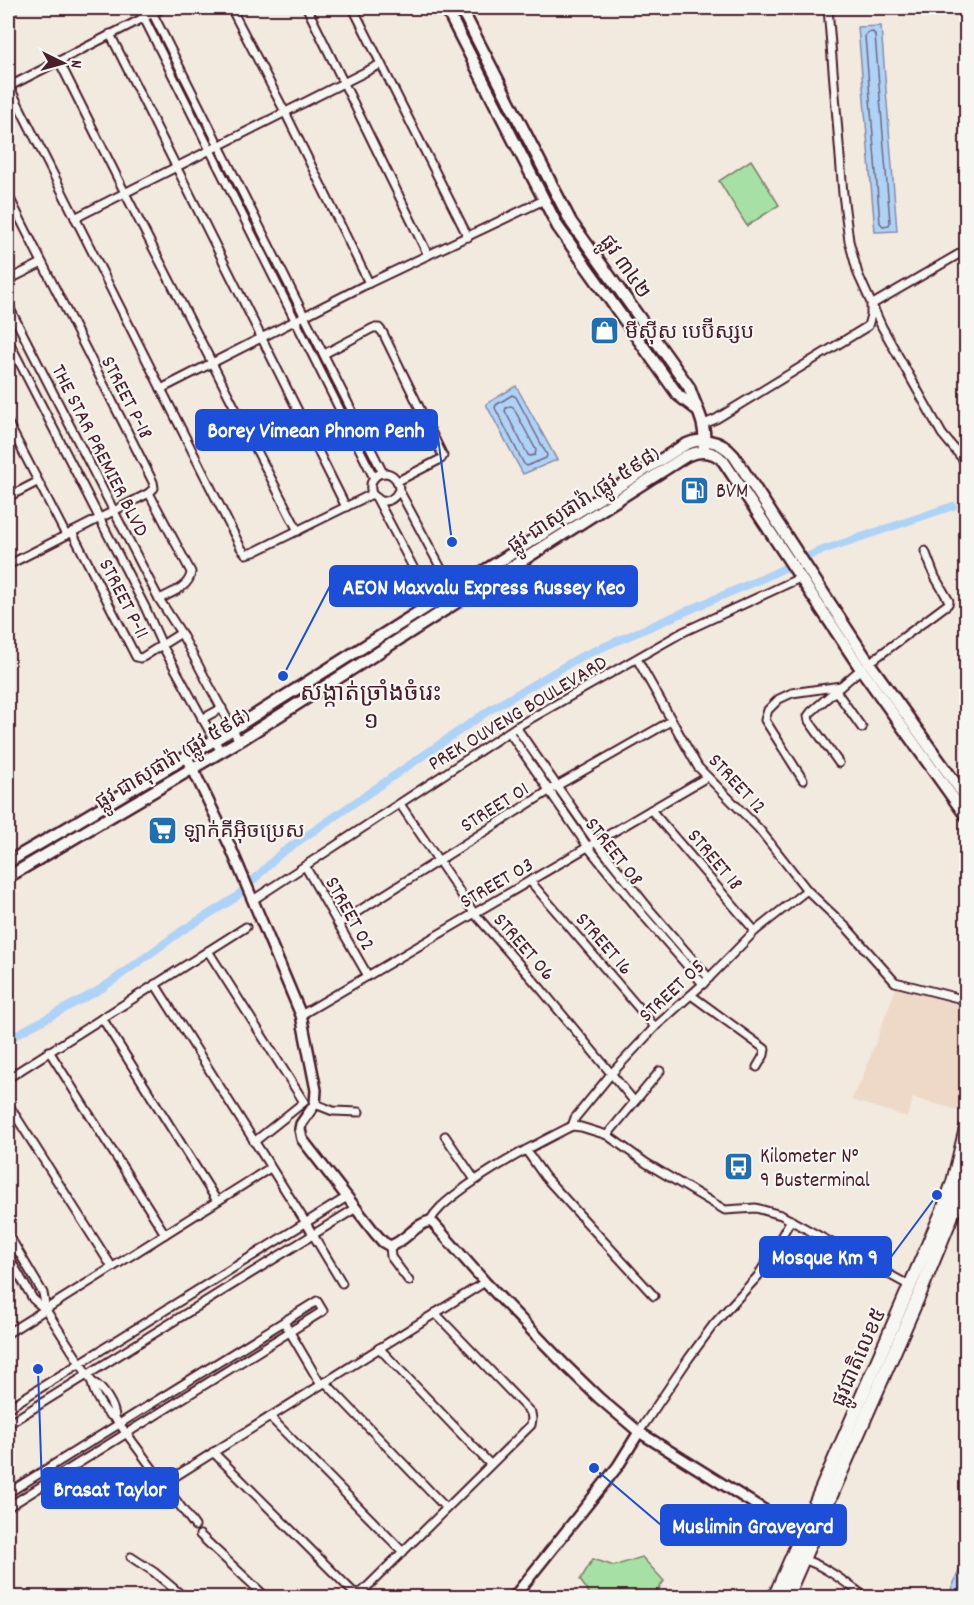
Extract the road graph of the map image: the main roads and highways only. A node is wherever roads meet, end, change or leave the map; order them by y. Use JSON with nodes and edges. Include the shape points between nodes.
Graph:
{"nodes":[{"id":1,"x":447,"y":8,"type":"edge"},
{"id":2,"x":461,"y":8,"type":"edge"},
{"id":3,"x":696,"y":408,"type":"junction"},
{"id":4,"x":705,"y":440,"type":"junction"},
{"id":5,"x":704,"y":452,"type":"junction"},
{"id":6,"x":790,"y":552,"type":"junction"},
{"id":7,"x":456,"y":597,"type":"junction"},
{"id":8,"x":404,"y":622,"type":"junction"},
{"id":9,"x":411,"y":632,"type":"junction"},
{"id":10,"x":959,"y":794,"type":"edge"},
{"id":11,"x":966,"y":816,"type":"edge"},
{"id":12,"x":73,"y":825,"type":"junction"},
{"id":13,"x":79,"y":836,"type":"junction"},
{"id":14,"x":8,"y":862,"type":"edge"},
{"id":15,"x":8,"y":877,"type":"edge"},
{"id":16,"x":966,"y":1128,"type":"edge"},
{"id":17,"x":963,"y":1161,"type":"edge"},
{"id":18,"x":966,"y":1170,"type":"edge"},
{"id":19,"x":963,"y":1200,"type":"edge"},
{"id":20,"x":916,"y":1288,"type":"junction"},
{"id":21,"x":806,"y":1536,"type":"junction"},
{"id":22,"x":774,"y":1598,"type":"edge"},
{"id":23,"x":786,"y":1598,"type":"edge"}],
"edges":[{"from":1,"to":3,"type":"main road","name":"ផ្លូវ ៣៤២","via":[[558,227],[678,395]]},
{"from":2,"to":3,"type":"main road","name":"ផ្លូវ ៣៤២","via":[[571,222],[689,387]]},
{"from":3,"to":4,"type":"main road","via":[[704,424]]},
{"from":4,"to":5,"type":"main road"},
{"from":4,"to":6,"type":"main road","via":[[730,451]]},
{"from":4,"to":7,"type":"main road","name":"ផ្លូវ ជាសុផារ៉ា (ផ្លូវ ៥៩៨)","via":[[681,447]]},
{"from":5,"to":6,"type":"main road","via":[[722,459]]},
{"from":5,"to":7,"type":"main road","name":"ផ្លូវ ជាសុផារ៉ា (ផ្លូវ ៥៩៨)","via":[[686,456]]},
{"from":6,"to":10,"type":"main road","via":[[865,666]]},
{"from":7,"to":8,"type":"main road","name":"ផ្លូវ ជាសុផារ៉ា (ផ្លូវ ៥៩៨)","via":[[432,605]]},
{"from":7,"to":9,"type":"main road","name":"ផ្លូវ ជាសុផារ៉ា (ផ្លូវ ៥៩៨)","via":[[438,615]]},
{"from":8,"to":9,"type":"main road"},
{"from":8,"to":12,"type":"main road","name":"ផ្លូវ ជាសុផារ៉ា (ផ្លូវ ៥៩៨)"},
{"from":9,"to":13,"type":"main road","name":"ផ្លូវ ជាសុផារ៉ា (ផ្លូវ ៥៩៨)"},
{"from":10,"to":11,"type":"main road"},
{"from":12,"to":13,"type":"main road"},
{"from":12,"to":14,"type":"main road","name":"ផ្លូវ ជាសុផារ៉ា (ផ្លូវ ៥៩៨)"},
{"from":13,"to":15,"type":"main road","name":"ផ្លូវ ជាសុផារ៉ា (ផ្លូវ ៥៩៨)"},
{"from":16,"to":17,"type":"highway","name":"ផ្លូវជាតិលេខ៥"},
{"from":17,"to":20,"type":"highway","name":"ផ្លូវជាតិលេខ៥"},
{"from":18,"to":19,"type":"highway","name":"ផ្លូវជាតិលេខ៥"},
{"from":19,"to":20,"type":"highway","name":"ផ្លូវជាតិលេខ៥"},
{"from":20,"to":21,"type":"highway","name":"ផ្លូវជាតិលេខ៥"},
{"from":21,"to":22,"type":"highway","name":"ផ្លូវជាតិលេខ៥"},
{"from":21,"to":23,"type":"highway","name":"ផ្លូវជាតិលេខ៥","via":[[802,1559]]}]}
